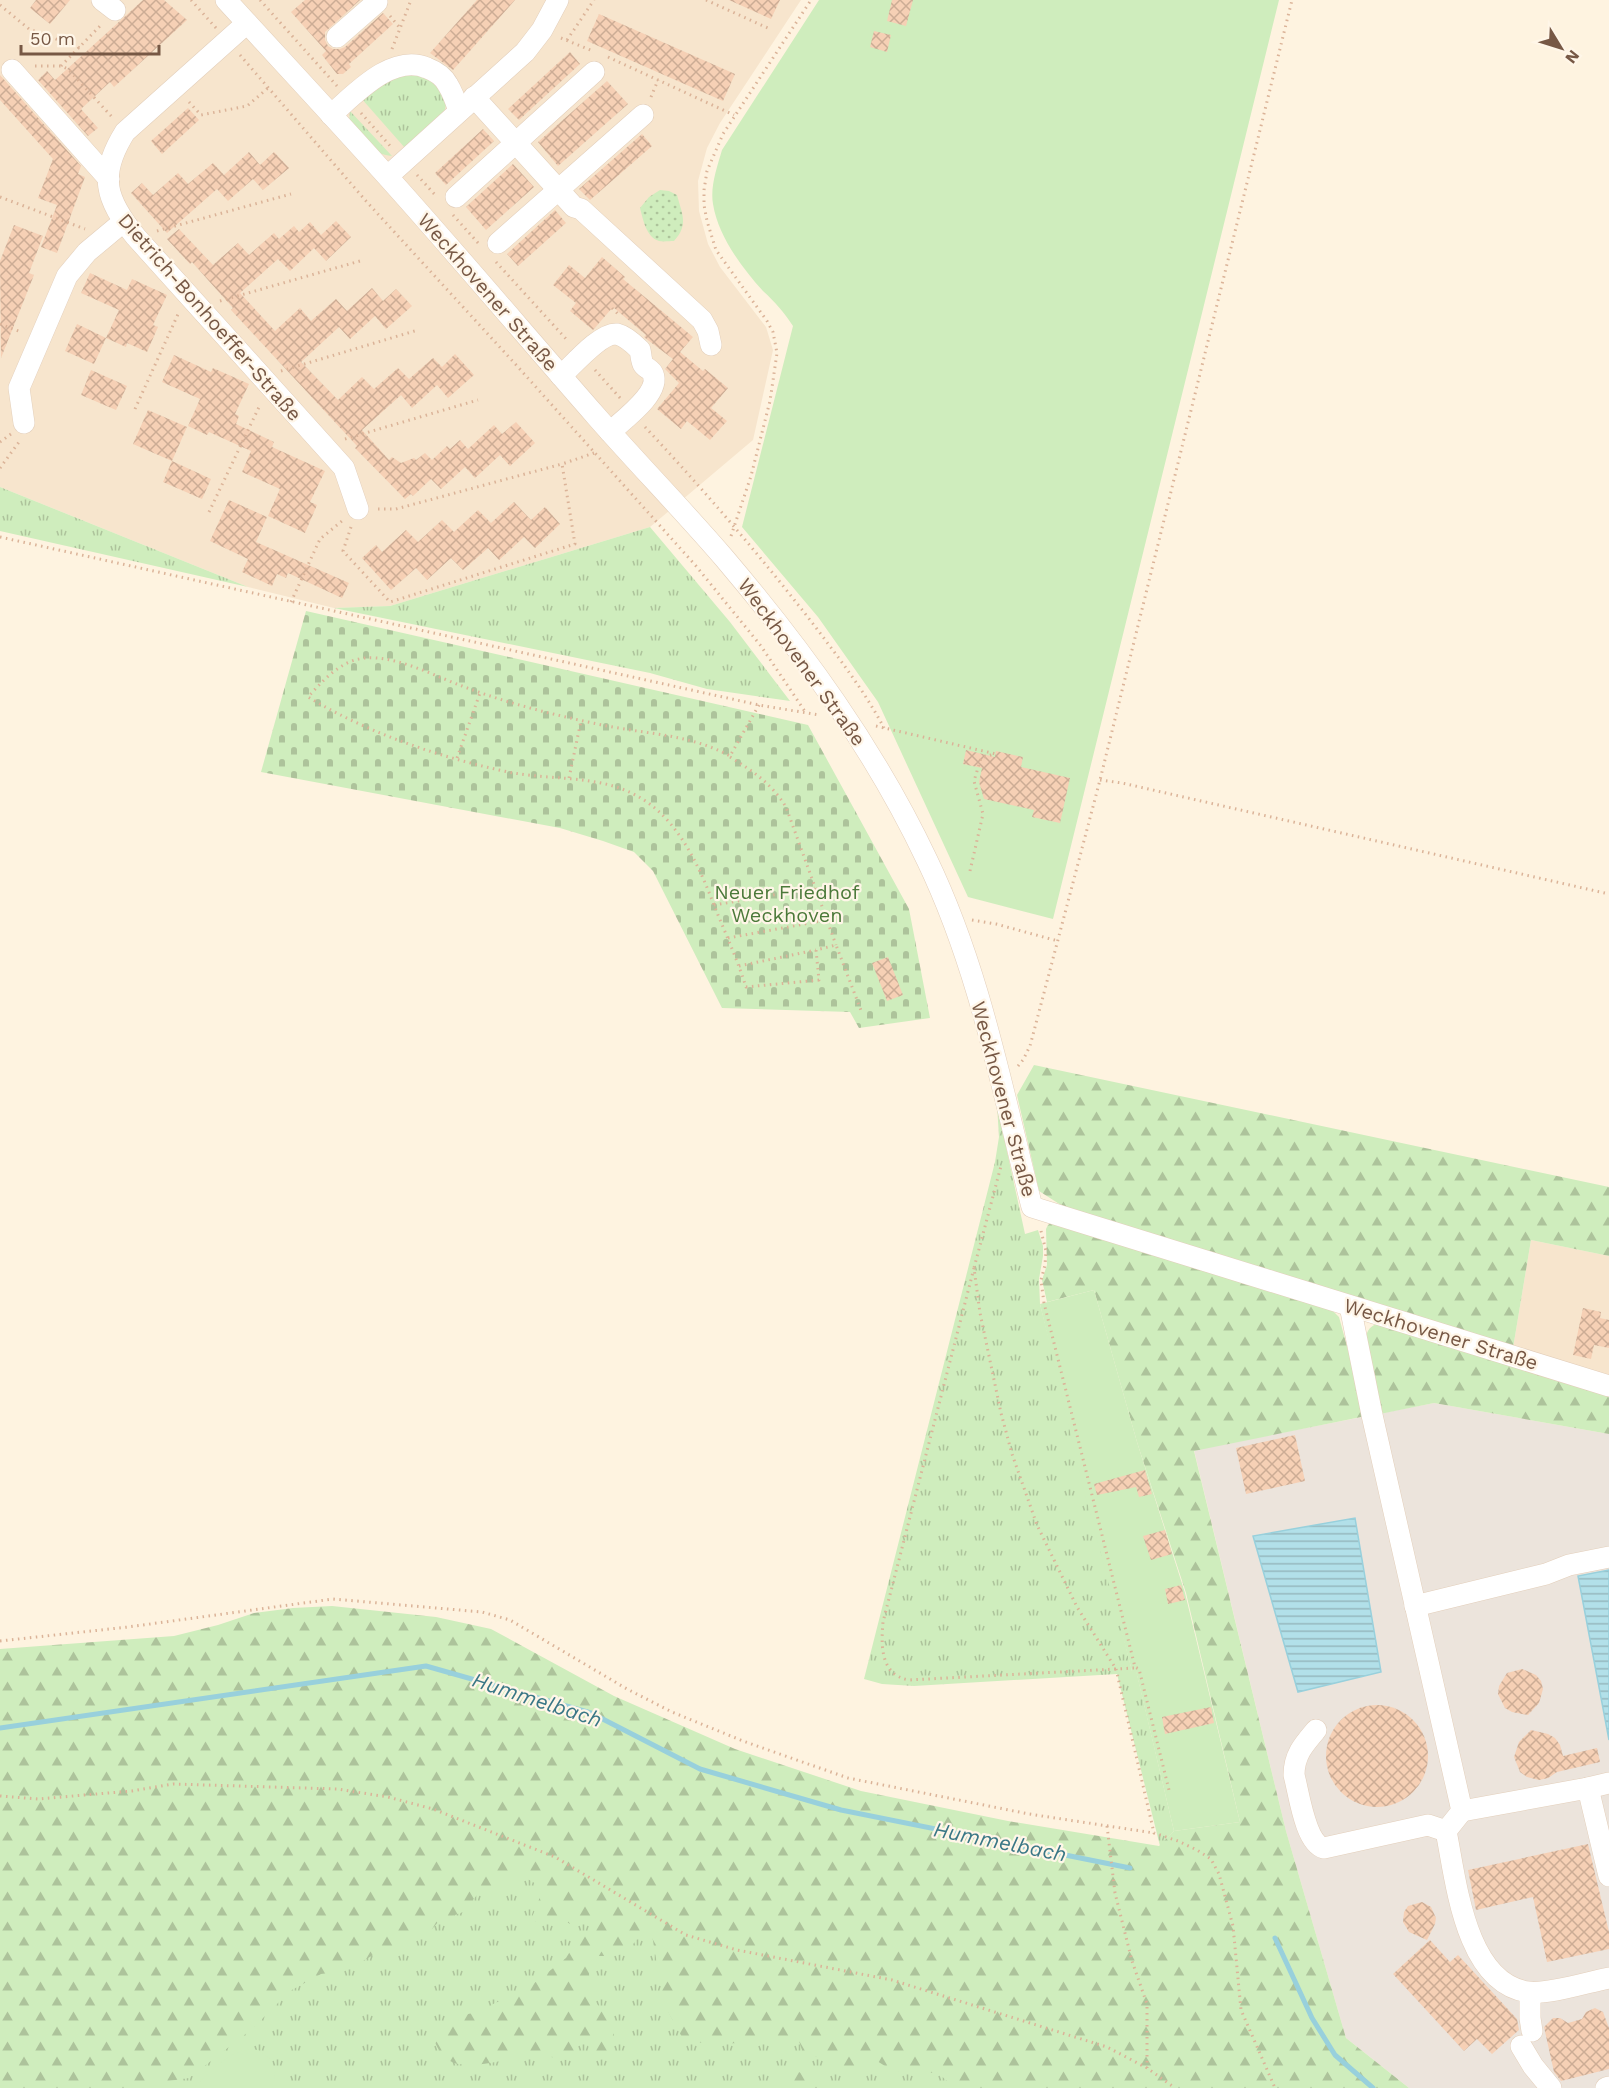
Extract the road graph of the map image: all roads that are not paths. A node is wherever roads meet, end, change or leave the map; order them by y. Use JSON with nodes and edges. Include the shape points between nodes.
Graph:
{"nodes":[{"id":1,"x":226,"y":0,"type":"edge"},
{"id":2,"x":558,"y":0,"type":"edge"},
{"id":3,"x":381,"y":6,"type":"edge"},
{"id":4,"x":247,"y":23,"type":"junction"},
{"id":5,"x":337,"y":37,"type":"dead end"},
{"id":6,"x":20,"y":68,"type":"road end"},
{"id":7,"x":594,"y":72,"type":"dead end"},
{"id":8,"x":467,"y":104,"type":"junction"},
{"id":9,"x":332,"y":115,"type":"junction"},
{"id":10,"x":643,"y":115,"type":"dead end"},
{"id":11,"x":516,"y":143,"type":"junction"},
{"id":12,"x":388,"y":176,"type":"junction"},
{"id":13,"x":109,"y":179,"type":"junction"},
{"id":14,"x":558,"y":190,"type":"junction"},
{"id":15,"x":456,"y":197,"type":"dead end"},
{"id":16,"x":130,"y":229,"type":"junction"},
{"id":17,"x":498,"y":243,"type":"dead end"},
{"id":18,"x":711,"y":345,"type":"dead end"},
{"id":19,"x":561,"y":376,"type":"junction"},
{"id":20,"x":24,"y":423,"type":"road end"},
{"id":21,"x":610,"y":432,"type":"junction"},
{"id":22,"x":358,"y":508,"type":"road end"},
{"id":23,"x":1350,"y":1306,"type":"junction"},
{"id":24,"x":1609,"y":1386,"type":"edge"},
{"id":25,"x":1609,"y":1557,"type":"edge"},
{"id":26,"x":1415,"y":1606,"type":"junction"},
{"id":27,"x":1316,"y":1730,"type":"dead end"},
{"id":28,"x":1609,"y":1783,"type":"edge"},
{"id":29,"x":1588,"y":1788,"type":"junction"},
{"id":30,"x":1462,"y":1811,"type":"junction"},
{"id":31,"x":1446,"y":1831,"type":"junction"},
{"id":32,"x":1609,"y":1876,"type":"edge"},
{"id":33,"x":1609,"y":1980,"type":"edge"},
{"id":34,"x":1530,"y":1993,"type":"junction"},
{"id":35,"x":1551,"y":2088,"type":"edge"}],
"edges":[{"from":1,"to":4,"type":"street","name":"Weckhovener Straße"},
{"from":2,"to":8,"type":"street","via":[[525,52]]},
{"from":3,"to":5,"type":"street","via":[[376,2]]},
{"from":4,"to":9,"type":"street","name":"Weckhovener Straße"},
{"from":4,"to":13,"type":"street","name":"Dietrich-Bonhoeffer-Straße","via":[[125,132],[113,154]]},
{"from":6,"to":13,"type":"street"},
{"from":7,"to":11,"type":"street"},
{"from":8,"to":9,"type":"street","via":[[431,70],[413,65],[381,74]]},
{"from":8,"to":11,"type":"street"},
{"from":8,"to":12,"type":"street"},
{"from":9,"to":12,"type":"street","name":"Weckhovener Straße"},
{"from":10,"to":14,"type":"street"},
{"from":11,"to":14,"type":"street"},
{"from":11,"to":15,"type":"street"},
{"from":12,"to":19,"type":"street","name":"Weckhovener Straße"},
{"from":13,"to":16,"type":"street","name":"Dietrich-Bonhoeffer-Straße","via":[[111,198]]},
{"from":14,"to":17,"type":"street"},
{"from":14,"to":18,"type":"street","via":[[702,320]]},
{"from":16,"to":20,"type":"street","via":[[105,237],[80,259],[62,286],[20,388]]},
{"from":16,"to":22,"type":"street","name":"Dietrich-Bonhoeffer-Straße","via":[[344,468]]},
{"from":19,"to":21,"type":"street","name":"Weckhovener Straße"},
{"from":19,"to":21,"type":"street","via":[[604,337],[615,334],[640,350],[643,364],[652,372],[652,390]]},
{"from":21,"to":23,"type":"street","name":"Weckhovener Straße","via":[[723,557],[795,647],[848,719],[889,789],[927,860],[968,963],[1002,1078],[1032,1207]]},
{"from":23,"to":24,"type":"street","name":"Weckhovener Straße"},
{"from":23,"to":26,"type":"street"},
{"from":25,"to":26,"type":"street"},
{"from":26,"to":30,"type":"street"},
{"from":27,"to":31,"type":"street","via":[[1295,1758],[1294,1775],[1310,1835],[1319,1846],[1327,1848],[1428,1825]]},
{"from":28,"to":29,"type":"street"},
{"from":29,"to":30,"type":"street"},
{"from":29,"to":32,"type":"street"},
{"from":30,"to":31,"type":"street"},
{"from":31,"to":34,"type":"street","via":[[1472,1942],[1481,1959],[1507,1985]]},
{"from":33,"to":34,"type":"street"},
{"from":34,"to":35,"type":"street","via":[[1526,2039],[1533,2066]]}]}
